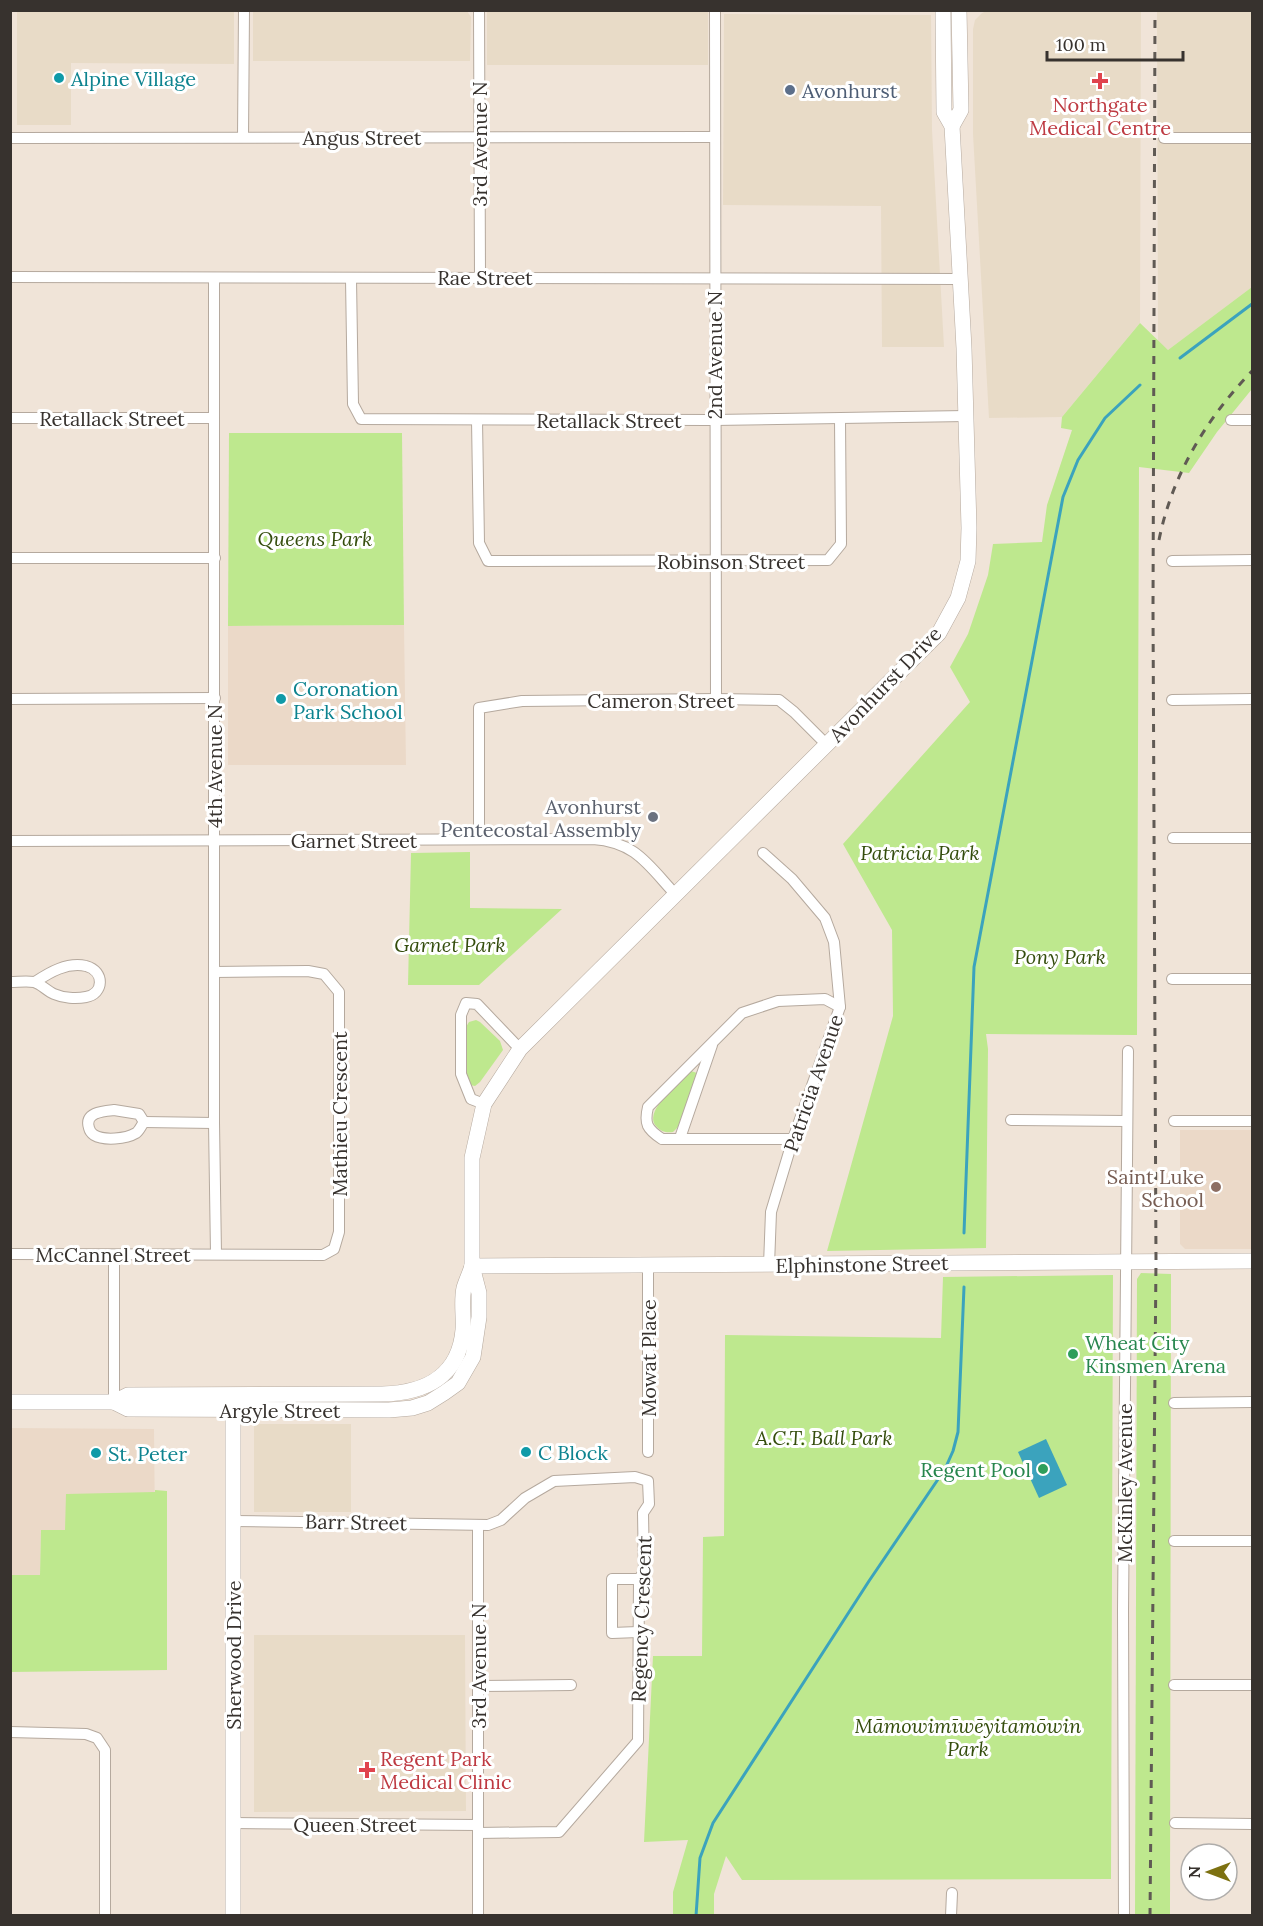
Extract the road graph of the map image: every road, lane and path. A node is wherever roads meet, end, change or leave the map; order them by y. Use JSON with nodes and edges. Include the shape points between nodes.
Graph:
{"nodes":[{"id":1,"x":244,"y":10,"type":"edge"},
{"id":2,"x":478,"y":10,"type":"edge"},
{"id":3,"x":715,"y":10,"type":"edge"},
{"id":4,"x":943,"y":10,"type":"edge"},
{"id":5,"x":959,"y":10,"type":"edge"},
{"id":6,"x":952,"y":126,"type":"junction"},
{"id":7,"x":479,"y":136,"type":"junction"},
{"id":8,"x":243,"y":137,"type":"junction"},
{"id":9,"x":714,"y":137,"type":"junction"},
{"id":10,"x":10,"y":138,"type":"edge"},
{"id":11,"x":1164,"y":138,"type":"dead end"},
{"id":12,"x":1252,"y":138,"type":"edge"},
{"id":13,"x":480,"y":276,"type":"junction"},
{"id":14,"x":10,"y":277,"type":"edge"},
{"id":15,"x":214,"y":278,"type":"junction"},
{"id":16,"x":351,"y":279,"type":"junction"},
{"id":17,"x":714,"y":279,"type":"junction"},
{"id":18,"x":960,"y":279,"type":"junction"},
{"id":19,"x":966,"y":416,"type":"junction"},
{"id":20,"x":10,"y":418,"type":"edge"},
{"id":21,"x":214,"y":418,"type":"junction"},
{"id":22,"x":840,"y":419,"type":"junction"},
{"id":23,"x":477,"y":420,"type":"junction"},
{"id":24,"x":714,"y":420,"type":"junction"},
{"id":25,"x":1231,"y":420,"type":"dead end"},
{"id":26,"x":1252,"y":420,"type":"edge"},
{"id":27,"x":10,"y":558,"type":"edge"},
{"id":28,"x":215,"y":558,"type":"junction"},
{"id":29,"x":1252,"y":560,"type":"edge"},
{"id":30,"x":715,"y":561,"type":"junction"},
{"id":31,"x":1172,"y":561,"type":"dead end"},
{"id":32,"x":10,"y":699,"type":"edge"},
{"id":33,"x":215,"y":699,"type":"junction"},
{"id":34,"x":716,"y":699,"type":"junction"},
{"id":35,"x":1252,"y":699,"type":"edge"},
{"id":36,"x":1172,"y":700,"type":"dead end"},
{"id":37,"x":826,"y":744,"type":"junction"},
{"id":38,"x":1173,"y":838,"type":"dead end"},
{"id":39,"x":1252,"y":838,"type":"edge"},
{"id":40,"x":479,"y":839,"type":"junction"},
{"id":41,"x":214,"y":840,"type":"junction"},
{"id":42,"x":10,"y":841,"type":"edge"},
{"id":43,"x":763,"y":853,"type":"dead end"},
{"id":44,"x":676,"y":895,"type":"junction"},
{"id":45,"x":214,"y":972,"type":"junction"},
{"id":46,"x":1172,"y":979,"type":"dead end"},
{"id":47,"x":1252,"y":979,"type":"edge"},
{"id":48,"x":10,"y":982,"type":"edge"},
{"id":49,"x":35,"y":982,"type":"junction"},
{"id":50,"x":840,"y":1007,"type":"junction"},
{"id":51,"x":713,"y":1041,"type":"junction"},
{"id":52,"x":520,"y":1049,"type":"junction"},
{"id":53,"x":1128,"y":1051,"type":"dead end"},
{"id":54,"x":484,"y":1104,"type":"junction"},
{"id":55,"x":1011,"y":1120,"type":"dead end"},
{"id":56,"x":1126,"y":1121,"type":"junction"},
{"id":57,"x":1174,"y":1121,"type":"dead end"},
{"id":58,"x":1252,"y":1121,"type":"edge"},
{"id":59,"x":144,"y":1122,"type":"junction"},
{"id":60,"x":214,"y":1123,"type":"junction"},
{"id":61,"x":680,"y":1138,"type":"junction"},
{"id":62,"x":793,"y":1139,"type":"junction"},
{"id":63,"x":10,"y":1254,"type":"edge"},
{"id":64,"x":216,"y":1254,"type":"junction"},
{"id":65,"x":114,"y":1255,"type":"junction"},
{"id":66,"x":1126,"y":1261,"type":"junction"},
{"id":67,"x":1252,"y":1261,"type":"edge"},
{"id":68,"x":648,"y":1265,"type":"junction"},
{"id":69,"x":769,"y":1265,"type":"junction"},
{"id":70,"x":472,"y":1266,"type":"junction"},
{"id":71,"x":442,"y":1376,"type":"joint"},
{"id":72,"x":444,"y":1393,"type":"joint"},
{"id":73,"x":114,"y":1401,"type":"junction"},
{"id":74,"x":10,"y":1402,"type":"edge"},
{"id":75,"x":1252,"y":1402,"type":"edge"},
{"id":76,"x":233,"y":1403,"type":"junction"},
{"id":77,"x":1174,"y":1403,"type":"dead end"},
{"id":78,"x":648,"y":1452,"type":"dead end"},
{"id":79,"x":233,"y":1521,"type":"junction"},
{"id":80,"x":478,"y":1525,"type":"junction"},
{"id":81,"x":1174,"y":1541,"type":"dead end"},
{"id":82,"x":1252,"y":1542,"type":"edge"},
{"id":83,"x":639,"y":1579,"type":"junction"},
{"id":84,"x":638,"y":1632,"type":"junction"},
{"id":85,"x":571,"y":1685,"type":"dead end"},
{"id":86,"x":1174,"y":1685,"type":"dead end"},
{"id":87,"x":1252,"y":1685,"type":"edge"},
{"id":88,"x":478,"y":1686,"type":"junction"},
{"id":89,"x":10,"y":1732,"type":"edge"},
{"id":90,"x":233,"y":1823,"type":"junction"},
{"id":91,"x":1175,"y":1823,"type":"dead end"},
{"id":92,"x":1252,"y":1824,"type":"edge"},
{"id":93,"x":478,"y":1829,"type":"junction"},
{"id":94,"x":952,"y":1893,"type":"dead end"},
{"id":95,"x":105,"y":1916,"type":"edge"},
{"id":96,"x":233,"y":1916,"type":"edge"},
{"id":97,"x":478,"y":1916,"type":"edge"},
{"id":98,"x":951,"y":1916,"type":"edge"},
{"id":99,"x":1124,"y":1916,"type":"edge"}],
"edges":[{"from":1,"to":8,"type":"street"},
{"from":2,"to":7,"type":"street","name":"3rd Avenue N"},
{"from":3,"to":9,"type":"street","name":"2nd Avenue N"},
{"from":4,"to":6,"type":"street","name":"Avonhurst Drive","via":[[944,112]]},
{"from":5,"to":6,"type":"street","name":"Avonhurst Drive","via":[[960,110]]},
{"from":6,"to":18,"type":"street","name":"Avonhurst Drive"},
{"from":7,"to":8,"type":"street","name":"Angus Street"},
{"from":7,"to":9,"type":"street","name":"Angus Street"},
{"from":7,"to":13,"type":"street","name":"3rd Avenue N"},
{"from":8,"to":10,"type":"street","name":"Angus Street"},
{"from":9,"to":17,"type":"street","name":"2nd Avenue N"},
{"from":11,"to":12,"type":"street"},
{"from":13,"to":16,"type":"street","name":"Rae Street"},
{"from":13,"to":17,"type":"street","name":"Rae Street"},
{"from":14,"to":15,"type":"street","name":"Rae Street"},
{"from":15,"to":16,"type":"street","name":"Rae Street"},
{"from":15,"to":21,"type":"street","name":"4th Avenue N"},
{"from":16,"to":23,"type":"street","name":"Retallack Street","via":[[353,404],[361,419]]},
{"from":17,"to":18,"type":"street","name":"Rae Street"},
{"from":17,"to":24,"type":"street","name":"2nd Avenue N"},
{"from":18,"to":19,"type":"street","name":"Avonhurst Drive"},
{"from":19,"to":22,"type":"street","name":"Retallack Street"},
{"from":19,"to":37,"type":"street","name":"Avonhurst Drive","via":[[968,561],[958,598],[939,633]]},
{"from":20,"to":21,"type":"street","name":"Retallack Street"},
{"from":21,"to":28,"type":"street","name":"4th Avenue N"},
{"from":22,"to":24,"type":"street","name":"Retallack Street"},
{"from":22,"to":30,"type":"street","name":"Robinson Street","via":[[841,544],[828,560]]},
{"from":23,"to":24,"type":"street","name":"Retallack Street"},
{"from":23,"to":30,"type":"street","name":"Robinson Street","via":[[479,543],[488,561]]},
{"from":24,"to":30,"type":"street","name":"2nd Avenue N"},
{"from":25,"to":26,"type":"street"},
{"from":27,"to":28,"type":"street"},
{"from":28,"to":33,"type":"street","name":"4th Avenue N"},
{"from":29,"to":31,"type":"street"},
{"from":30,"to":34,"type":"street","name":"2nd Avenue N"},
{"from":32,"to":33,"type":"street"},
{"from":33,"to":41,"type":"street","name":"4th Avenue N"},
{"from":34,"to":37,"type":"street","name":"Cameron Street","via":[[779,700]]},
{"from":34,"to":40,"type":"street","name":"Cameron Street","via":[[522,701],[479,708]]},
{"from":35,"to":36,"type":"street"},
{"from":37,"to":44,"type":"street","name":"Avonhurst Drive"},
{"from":38,"to":39,"type":"street"},
{"from":40,"to":41,"type":"street","name":"Garnet Street"},
{"from":40,"to":44,"type":"street","name":"Garnet Street","via":[[611,840],[632,850]]},
{"from":41,"to":42,"type":"street","name":"Garnet Street"},
{"from":41,"to":45,"type":"street","name":"4th Avenue N"},
{"from":43,"to":50,"type":"street","name":"Patricia Avenue","via":[[792,879],[825,918],[834,942]]},
{"from":44,"to":52,"type":"street","name":"Avonhurst Drive"},
{"from":45,"to":60,"type":"street","name":"4th Avenue N"},
{"from":45,"to":64,"type":"street","name":"Mathieu Crescent","via":[[308,971],[324,974],[339,992],[339,1232],[334,1249],[323,1255]]},
{"from":46,"to":47,"type":"street"},
{"from":48,"to":49,"type":"street"},
{"from":49,"to":49,"type":"street","via":[[68,998],[95,994],[100,987],[100,977],[85,966],[53,970]]},
{"from":50,"to":51,"type":"street","via":[[825,999],[778,1001],[742,1013]]},
{"from":50,"to":62,"type":"street","name":"Patricia Avenue"},
{"from":51,"to":61,"type":"street"},
{"from":51,"to":61,"type":"street","via":[[648,1107],[645,1118],[650,1131],[662,1139]]},
{"from":52,"to":54,"type":"street","name":"Avonhurst Drive"},
{"from":52,"to":54,"type":"street","via":[[477,1004],[466,1003],[461,1015],[460,1074],[471,1099]]},
{"from":53,"to":56,"type":"street","name":"McKinley Avenue"},
{"from":54,"to":70,"type":"street","name":"Avonhurst Drive","via":[[472,1158]]},
{"from":55,"to":56,"type":"street"},
{"from":56,"to":66,"type":"street","name":"McKinley Avenue"},
{"from":57,"to":58,"type":"street"},
{"from":59,"to":59,"type":"street","via":[[139,1114],[114,1110],[95,1113],[88,1125],[95,1136],[117,1138],[137,1132]]},
{"from":59,"to":60,"type":"street"},
{"from":60,"to":64,"type":"street","name":"4th Avenue N"},
{"from":61,"to":62,"type":"street"},
{"from":62,"to":69,"type":"street","name":"Patricia Avenue","via":[[771,1212]]},
{"from":63,"to":65,"type":"street","name":"McCannel Street"},
{"from":64,"to":65,"type":"street","name":"McCannel Street"},
{"from":65,"to":73,"type":"street"},
{"from":66,"to":67,"type":"street","name":"Elphinstone Street"},
{"from":66,"to":69,"type":"street","name":"Elphinstone Street"},
{"from":66,"to":99,"type":"street","name":"McKinley Avenue"},
{"from":68,"to":69,"type":"street","name":"Elphinstone Street"},
{"from":68,"to":70,"type":"street","name":"Elphinstone Street"},
{"from":68,"to":78,"type":"street","name":"Mowat Place"},
{"from":70,"to":71,"type":"street","name":"Avonhurst Drive","via":[[464,1289],[459,1348]]},
{"from":70,"to":72,"type":"street","name":"Avonhurst Drive","via":[[479,1293],[476,1346],[458,1383]]},
{"from":71,"to":76,"type":"street","name":"Argyle Street","via":[[430,1385],[403,1394]]},
{"from":72,"to":76,"type":"street","name":"Argyle Street","via":[[412,1408]]},
{"from":73,"to":74,"type":"street","name":"Argyle Street"},
{"from":73,"to":76,"type":"street","name":"Argyle Street","via":[[128,1395]]},
{"from":75,"to":77,"type":"street"},
{"from":76,"to":79,"type":"street","name":"Sherwood Drive"},
{"from":79,"to":80,"type":"street","name":"Barr Street"},
{"from":79,"to":90,"type":"street","name":"Sherwood Drive"},
{"from":80,"to":83,"type":"street","name":"Regency Crescent","via":[[501,1520],[525,1498],[554,1480],[635,1477],[648,1481],[649,1504],[643,1513],[644,1572]]},
{"from":80,"to":88,"type":"street","name":"3rd Avenue N"},
{"from":81,"to":82,"type":"street"},
{"from":83,"to":84,"type":"street","name":"Regency Crescent"},
{"from":83,"to":84,"type":"street","via":[[612,1579],[612,1633]]},
{"from":84,"to":93,"type":"street","name":"Regency Crescent","via":[[638,1741],[559,1832]]},
{"from":85,"to":88,"type":"street"},
{"from":86,"to":87,"type":"street"},
{"from":88,"to":93,"type":"street","name":"3rd Avenue N"},
{"from":89,"to":95,"type":"street","via":[[86,1734],[97,1738],[105,1750]]},
{"from":90,"to":93,"type":"street","name":"Queen Street"},
{"from":90,"to":96,"type":"street","name":"Sherwood Drive"},
{"from":91,"to":92,"type":"street"},
{"from":93,"to":97,"type":"street","name":"3rd Avenue N"},
{"from":94,"to":98,"type":"street"}]}
